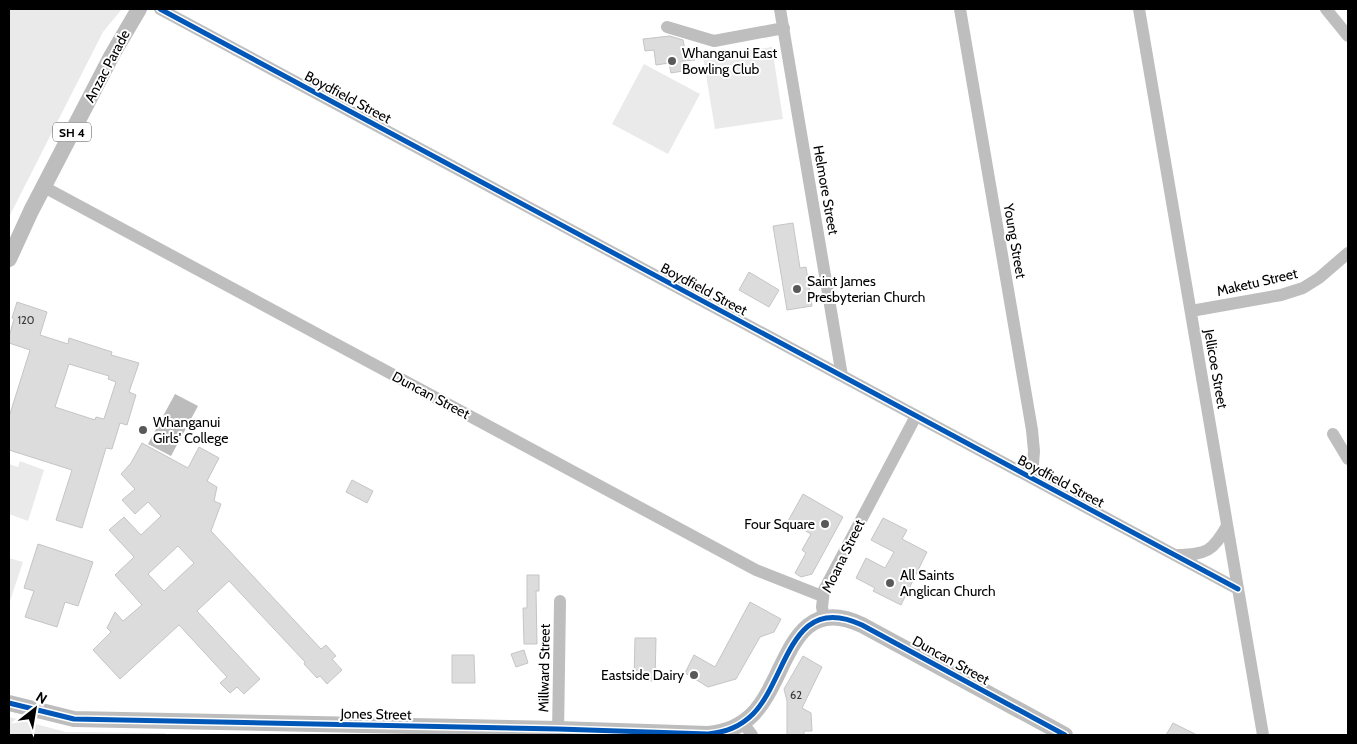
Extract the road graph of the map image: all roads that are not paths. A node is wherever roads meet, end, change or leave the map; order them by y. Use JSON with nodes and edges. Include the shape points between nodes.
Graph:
{"nodes":[{"id":1,"x":139,"y":9,"type":"edge"},
{"id":2,"x":160,"y":9,"type":"edge"},
{"id":3,"x":780,"y":9,"type":"edge"},
{"id":4,"x":960,"y":9,"type":"edge"},
{"id":5,"x":1139,"y":9,"type":"edge"},
{"id":6,"x":1326,"y":9,"type":"edge"},
{"id":7,"x":667,"y":27,"type":"dead end"},
{"id":8,"x":784,"y":28,"type":"junction"},
{"id":9,"x":1348,"y":36,"type":"edge"},
{"id":10,"x":44,"y":187,"type":"junction"},
{"id":11,"x":1348,"y":253,"type":"edge"},
{"id":12,"x":9,"y":259,"type":"edge"},
{"id":13,"x":1191,"y":311,"type":"junction"},
{"id":14,"x":842,"y":376,"type":"junction"},
{"id":15,"x":916,"y":416,"type":"junction"},
{"id":16,"x":1333,"y":434,"type":"dead end"},
{"id":17,"x":1348,"y":459,"type":"edge"},
{"id":18,"x":1032,"y":478,"type":"junction"},
{"id":19,"x":1227,"y":526,"type":"junction"},
{"id":20,"x":1175,"y":555,"type":"junction"},
{"id":21,"x":1238,"y":590,"type":"junction"},
{"id":22,"x":822,"y":596,"type":"junction"},
{"id":23,"x":560,"y":600,"type":"dead end"},
{"id":24,"x":824,"y":618,"type":"junction"},
{"id":25,"x":9,"y":703,"type":"edge"},
{"id":26,"x":748,"y":729,"type":"edge"},
{"id":27,"x":345,"y":730,"type":"edge"},
{"id":28,"x":558,"y":732,"type":"edge"},
{"id":29,"x":1065,"y":735,"type":"edge"},
{"id":30,"x":1263,"y":735,"type":"edge"}],
"edges":[{"from":1,"to":10,"type":"main road","name":"Anzac Parade","number":"SH 4"},
{"from":2,"to":14,"type":"street","name":"Boydfield Street"},
{"from":3,"to":8,"type":"street","name":"Helmore Street"},
{"from":4,"to":18,"type":"street","name":"Young Street","via":[[1032,430]]},
{"from":5,"to":13,"type":"street","name":"Jellicoe Street"},
{"from":6,"to":9,"type":"street"},
{"from":7,"to":8,"type":"street","via":[[714,42]]},
{"from":8,"to":14,"type":"street","name":"Helmore Street"},
{"from":10,"to":12,"type":"main road","name":"Anzac Parade","number":"SH 4"},
{"from":10,"to":22,"type":"street","name":"Duncan Street","via":[[756,570]]},
{"from":11,"to":13,"type":"street","name":"Maketu Street","via":[[1303,288],[1282,295]]},
{"from":13,"to":19,"type":"street","name":"Jellicoe Street"},
{"from":14,"to":15,"type":"street","name":"Boydfield Street"},
{"from":15,"to":18,"type":"street","name":"Boydfield Street"},
{"from":15,"to":22,"type":"street","name":"Moana Street"},
{"from":16,"to":17,"type":"street"},
{"from":18,"to":20,"type":"street","name":"Boydfield Street"},
{"from":19,"to":20,"type":"street","via":[[1209,550],[1201,554]]},
{"from":19,"to":21,"type":"street","name":"Jellicoe Street"},
{"from":20,"to":21,"type":"street","name":"Boydfield Street"},
{"from":21,"to":30,"type":"street","name":"Jellicoe Street"},
{"from":22,"to":24,"type":"street","name":"Moana Street"},
{"from":23,"to":28,"type":"street","name":"Millward Street"},
{"from":24,"to":26,"type":"main road","via":[[808,625],[798,636]]},
{"from":24,"to":29,"type":"main road","name":"Duncan Street","via":[[843,617],[862,625]]},
{"from":25,"to":27,"type":"main road","name":"Jones Street","via":[[74,719]]},
{"from":26,"to":28,"type":"main road","name":"Jones Street","via":[[708,734]]},
{"from":27,"to":28,"type":"main road","name":"Jones Street"}]}
